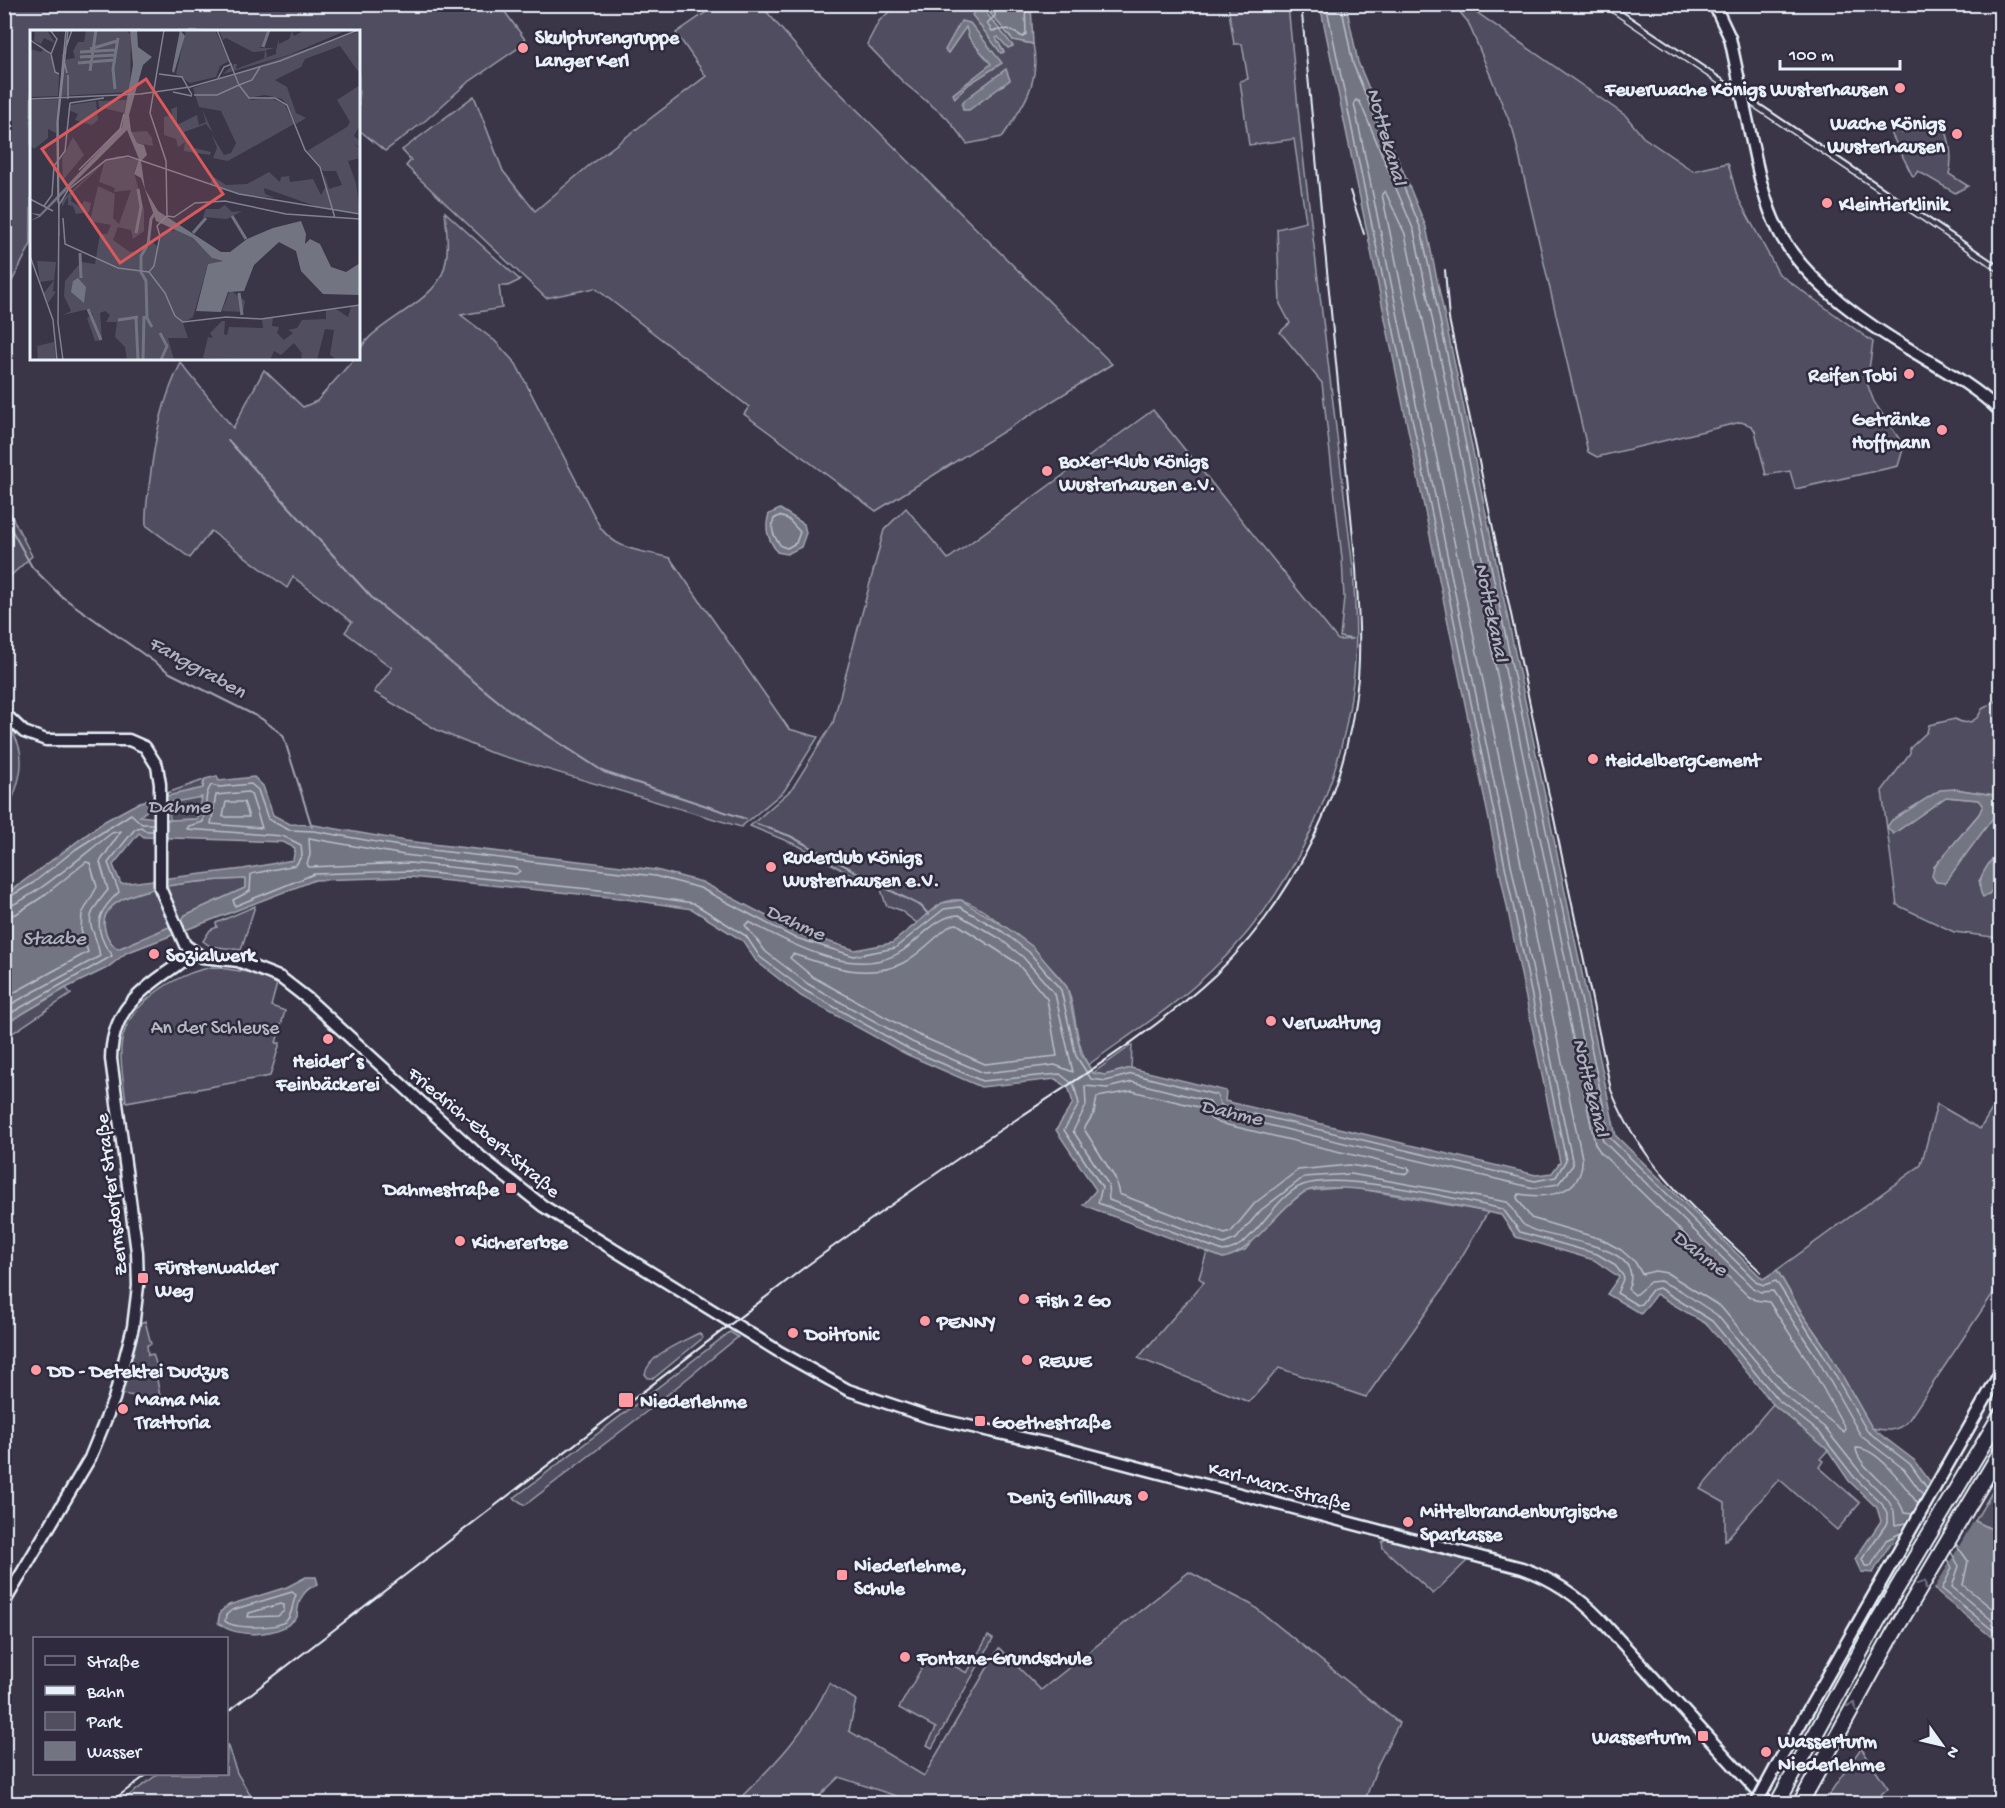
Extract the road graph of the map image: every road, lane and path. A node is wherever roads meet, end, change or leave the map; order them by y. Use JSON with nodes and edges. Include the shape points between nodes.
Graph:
{"nodes":[{"id":1,"x":1714,"y":4,"type":"edge"},
{"id":2,"x":2001,"y":411,"type":"edge"},
{"id":3,"x":4,"y":713,"type":"edge"},
{"id":4,"x":192,"y":952,"type":"junction"},
{"id":5,"x":713,"y":1310,"type":"joint"},
{"id":6,"x":2001,"y":1372,"type":"edge"},
{"id":7,"x":2001,"y":1416,"type":"edge"},
{"id":8,"x":2001,"y":1453,"type":"edge"},
{"id":9,"x":4,"y":1603,"type":"edge"},
{"id":10,"x":1802,"y":1799,"type":"edge"},
{"id":11,"x":1756,"y":1803,"type":"edge"},
{"id":12,"x":1769,"y":1803,"type":"edge"},
{"id":13,"x":1777,"y":1803,"type":"edge"}],
"edges":[{"from":1,"to":2,"type":"street","bridge":true,"via":[[1730,39],[1770,211],[1796,257],[1829,291],[1914,352],[1975,388]]},
{"from":3,"to":4,"type":"street","via":[[24,732],[46,740],[138,742],[152,755],[157,766],[161,806],[160,884],[185,945]]},
{"from":4,"to":5,"type":"street","name":"Friedrich-Ebert-Straße","via":[[269,971],[308,999],[515,1185]]},
{"from":4,"to":9,"type":"street","name":"Zernsdorfer Straße","via":[[129,1004],[112,1037],[115,1089],[137,1252],[133,1327],[114,1399],[90,1458]]},
{"from":5,"to":12,"type":"street","name":"Karl-Marx-Straße","via":[[819,1375],[868,1398],[928,1417],[1350,1522],[1547,1578],[1571,1592],[1600,1619]]},
{"from":6,"to":11,"type":"street","bridge":true},
{"from":7,"to":13,"type":"highway","via":[[1878,1620]]},
{"from":10,"to":8,"type":"highway","one_way":true,"via":[[1893,1634]]}]}
